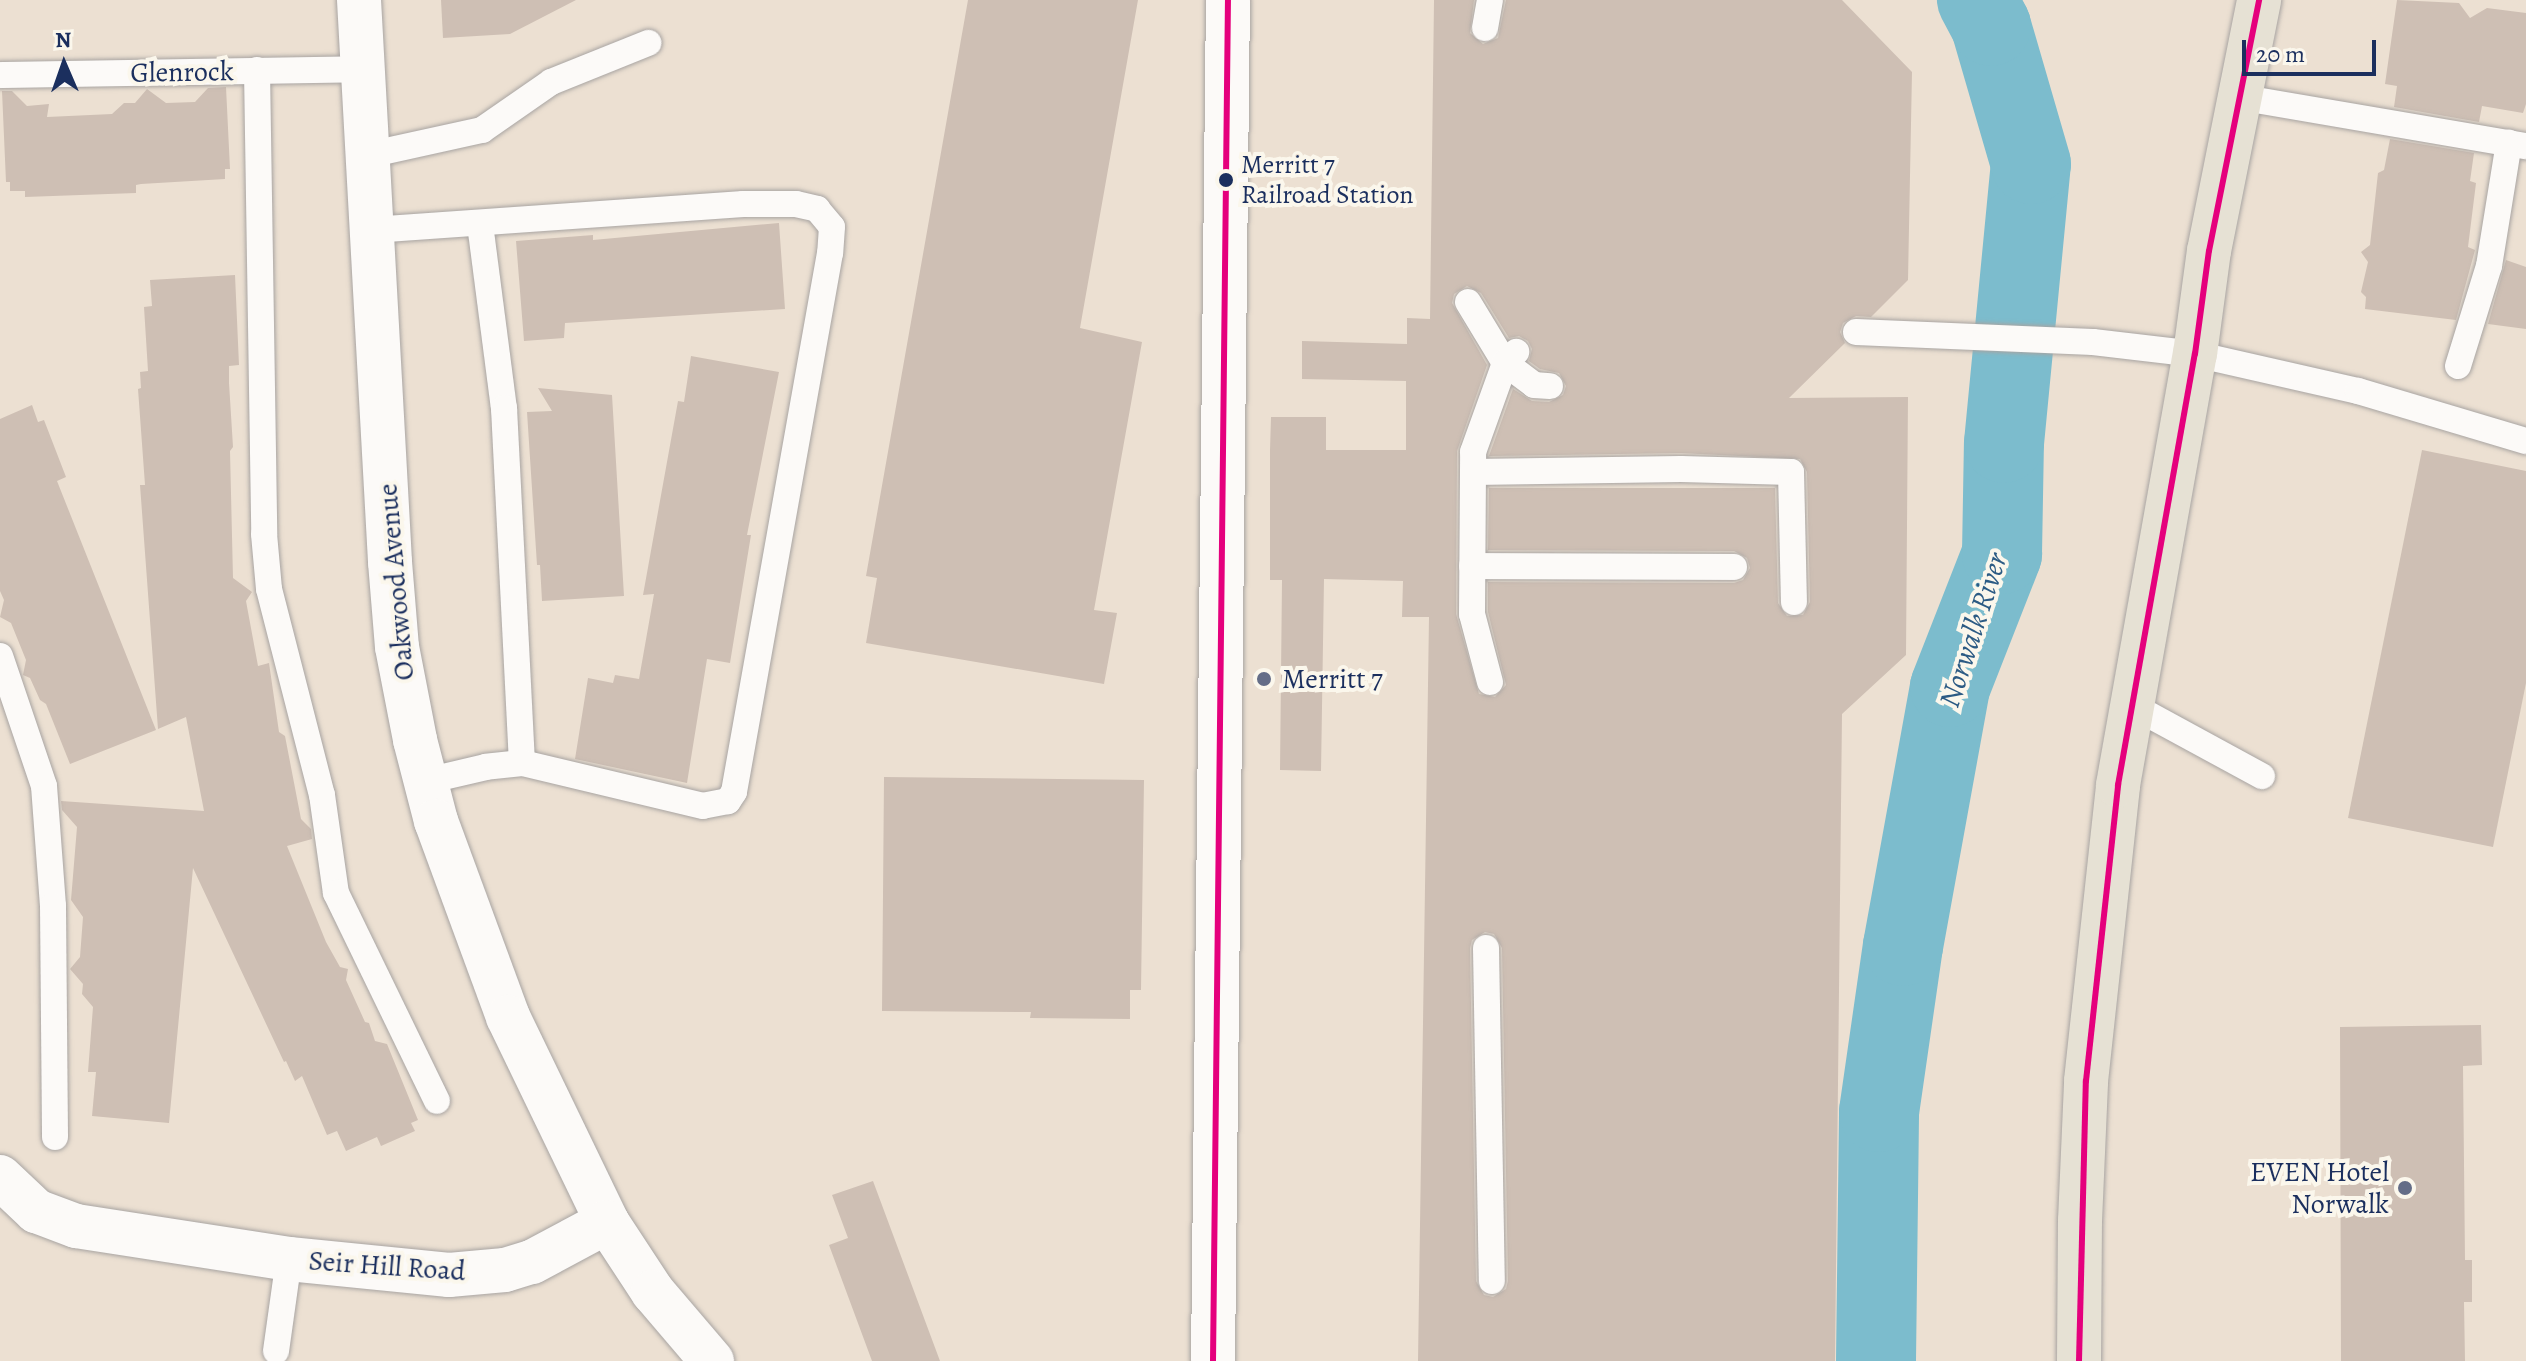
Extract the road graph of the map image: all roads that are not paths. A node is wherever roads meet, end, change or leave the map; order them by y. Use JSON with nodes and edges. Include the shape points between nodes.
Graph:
{"nodes":[{"id":1,"x":359,"y":0,"type":"edge"},
{"id":2,"x":1228,"y":0,"type":"edge"},
{"id":3,"x":1490,"y":0,"type":"edge"},
{"id":4,"x":2259,"y":0,"type":"edge"},
{"id":5,"x":1485,"y":28,"type":"dead end"},
{"id":6,"x":648,"y":43,"type":"dead end"},
{"id":7,"x":363,"y":69,"type":"junction"},
{"id":8,"x":257,"y":70,"type":"junction"},
{"id":9,"x":0,"y":75,"type":"edge"},
{"id":10,"x":2238,"y":97,"type":"junction"},
{"id":11,"x":2518,"y":144,"type":"edge"},
{"id":12,"x":368,"y":155,"type":"junction"},
{"id":13,"x":480,"y":224,"type":"junction"},
{"id":14,"x":372,"y":230,"type":"junction"},
{"id":15,"x":1468,"y":302,"type":"dead end"},
{"id":16,"x":1856,"y":332,"type":"dead end"},
{"id":17,"x":2195,"y":354,"type":"junction"},
{"id":18,"x":1510,"y":357,"type":"junction"},
{"id":19,"x":2458,"y":366,"type":"dead end"},
{"id":20,"x":1550,"y":386,"type":"dead end"},
{"id":21,"x":2526,"y":441,"type":"edge"},
{"id":22,"x":1473,"y":472,"type":"junction"},
{"id":23,"x":1472,"y":566,"type":"junction"},
{"id":24,"x":1734,"y":567,"type":"dead end"},
{"id":25,"x":1794,"y":602,"type":"dead end"},
{"id":26,"x":0,"y":656,"type":"edge"},
{"id":27,"x":1490,"y":682,"type":"dead end"},
{"id":28,"x":2131,"y":705,"type":"junction"},
{"id":29,"x":522,"y":763,"type":"junction"},
{"id":30,"x":2262,"y":776,"type":"dead end"},
{"id":31,"x":426,"y":781,"type":"junction"},
{"id":32,"x":1486,"y":948,"type":"dead end"},
{"id":33,"x":437,"y":1101,"type":"dead end"},
{"id":34,"x":55,"y":1137,"type":"dead end"},
{"id":35,"x":1,"y":1184,"type":"edge"},
{"id":36,"x":607,"y":1222,"type":"junction"},
{"id":37,"x":289,"y":1259,"type":"junction"},
{"id":38,"x":1492,"y":1281,"type":"dead end"},
{"id":39,"x":273,"y":1358,"type":"edge"},
{"id":40,"x":712,"y":1361,"type":"edge"},
{"id":41,"x":1213,"y":1361,"type":"edge"},
{"id":42,"x":2079,"y":1361,"type":"edge"}],
"edges":[{"from":1,"to":7,"type":"street","name":"Oakwood Avenue"},
{"from":2,"to":41,"type":"street"},
{"from":3,"to":5,"type":"lane"},
{"from":4,"to":10,"type":"main road"},
{"from":6,"to":12,"type":"lane","via":[[551,82],[482,130]]},
{"from":7,"to":8,"type":"lane","name":"Glenrock"},
{"from":7,"to":12,"type":"street","name":"Oakwood Avenue"},
{"from":8,"to":9,"type":"lane","name":"Glenrock"},
{"from":8,"to":33,"type":"lane","via":[[269,589],[322,795],[336,893]]},
{"from":10,"to":11,"type":"lane"},
{"from":10,"to":17,"type":"main road"},
{"from":11,"to":19,"type":"lane"},
{"from":12,"to":14,"type":"street","name":"Oakwood Avenue"},
{"from":13,"to":14,"type":"lane"},
{"from":13,"to":29,"type":"lane","via":[[504,408]]},
{"from":13,"to":29,"type":"lane","via":[[796,204],[817,209],[832,227],[734,792],[728,801],[703,806]]},
{"from":14,"to":31,"type":"street","name":"Oakwood Avenue","via":[[397,647]]},
{"from":15,"to":18,"type":"lane"},
{"from":16,"to":17,"type":"lane","via":[[2093,342]]},
{"from":17,"to":21,"type":"lane","via":[[2358,391]]},
{"from":17,"to":28,"type":"main road"},
{"from":18,"to":20,"type":"lane","via":[[1534,385]]},
{"from":18,"to":22,"type":"lane","via":[[1473,452]]},
{"from":22,"to":23,"type":"lane"},
{"from":22,"to":25,"type":"lane","via":[[1791,472]]},
{"from":23,"to":24,"type":"lane"},
{"from":23,"to":27,"type":"lane","via":[[1472,614]]},
{"from":26,"to":34,"type":"lane","via":[[44,786],[53,906]]},
{"from":28,"to":30,"type":"lane"},
{"from":28,"to":42,"type":"main road","via":[[2086,1081]]},
{"from":29,"to":31,"type":"lane"},
{"from":31,"to":36,"type":"street","name":"Oakwood Avenue","via":[[459,890],[508,1017]]},
{"from":32,"to":38,"type":"lane"},
{"from":35,"to":37,"type":"street","name":"Seir Hill Road","via":[[36,1211],[76,1226]]},
{"from":36,"to":37,"type":"street","name":"Seir Hill Road","via":[[532,1262],[472,1274]]},
{"from":36,"to":40,"type":"street","via":[[653,1292]]},
{"from":37,"to":39,"type":"lane"}]}
